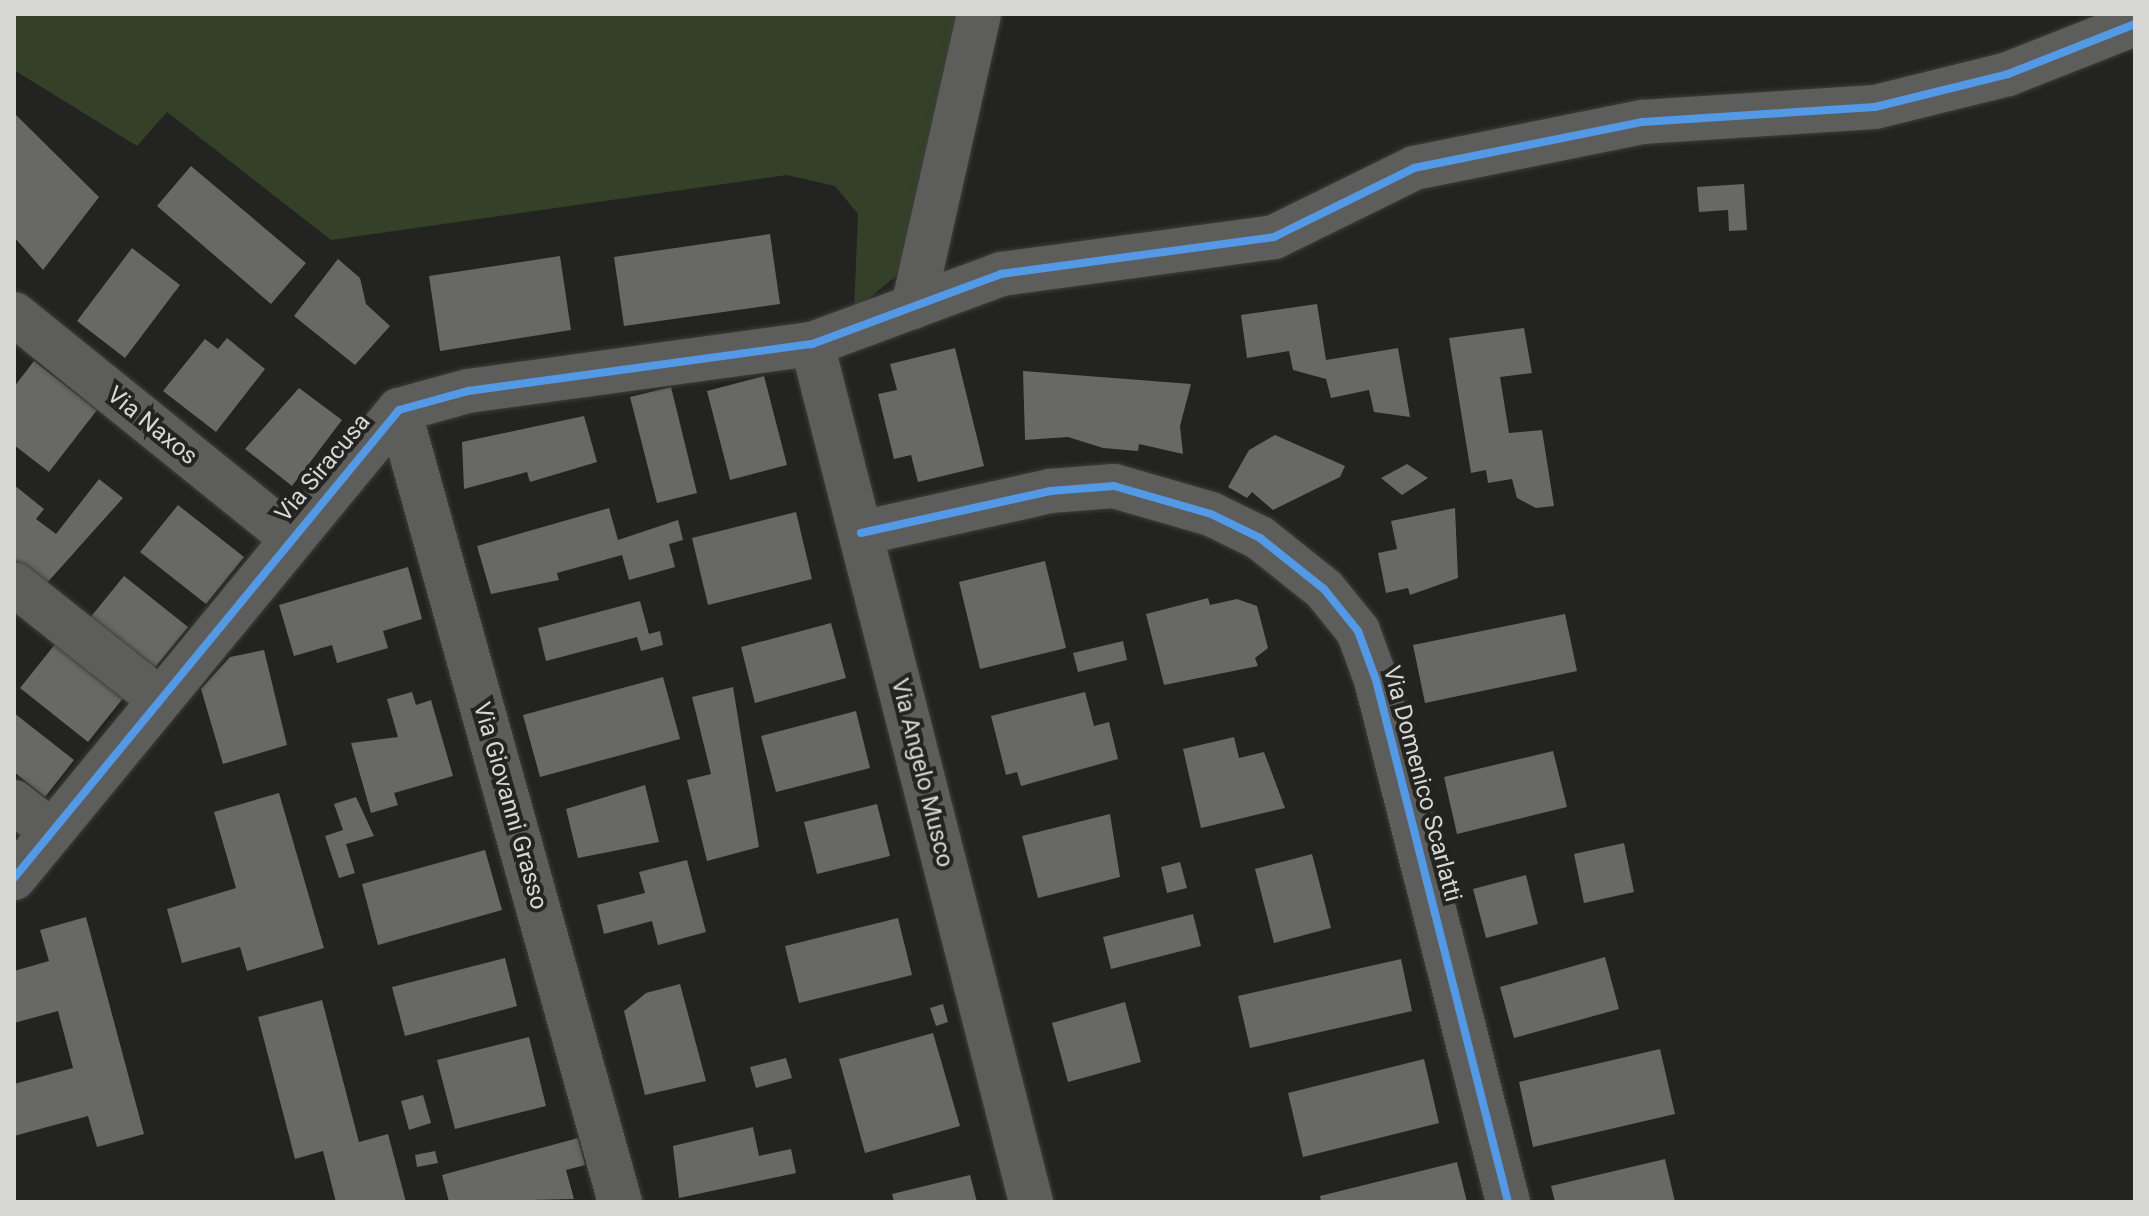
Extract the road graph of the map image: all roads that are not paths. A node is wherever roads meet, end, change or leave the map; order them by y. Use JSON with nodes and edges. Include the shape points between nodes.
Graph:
{"nodes":[{"id":1,"x":979,"y":14,"type":"edge"},
{"id":2,"x":2135,"y":24,"type":"edge"},
{"id":3,"x":913,"y":307,"type":"junction"},
{"id":4,"x":15,"y":316,"type":"edge"},
{"id":5,"x":812,"y":344,"type":"junction"},
{"id":6,"x":399,"y":410,"type":"junction"},
{"id":7,"x":861,"y":533,"type":"junction"},
{"id":8,"x":290,"y":537,"type":"junction"},
{"id":9,"x":14,"y":584,"type":"edge"},
{"id":10,"x":159,"y":699,"type":"junction"},
{"id":11,"x":14,"y":802,"type":"edge"},
{"id":12,"x":51,"y":831,"type":"junction"},
{"id":13,"x":14,"y":878,"type":"edge"},
{"id":14,"x":620,"y":1202,"type":"edge"},
{"id":15,"x":1031,"y":1202,"type":"edge"},
{"id":16,"x":1508,"y":1202,"type":"edge"}],
"edges":[{"from":1,"to":3,"type":"street"},
{"from":2,"to":3,"type":"street","name":"Via Siracusa","via":[[2008,74],[1875,107],[1806,117],[1709,113],[1554,135],[1414,168],[1274,237],[1001,274]]},
{"from":3,"to":5,"type":"street","name":"Via Siracusa"},
{"from":4,"to":8,"type":"street","name":"Via Naxos"},
{"from":5,"to":6,"type":"street","name":"Via Siracusa","via":[[468,391]]},
{"from":5,"to":7,"type":"street","name":"Via Angelo Musco"},
{"from":6,"to":8,"type":"street","name":"Via Siracusa"},
{"from":6,"to":14,"type":"street","name":"Via Giovanni Grasso"},
{"from":7,"to":15,"type":"street","name":"Via Angelo Musco"},
{"from":7,"to":16,"type":"street","name":"Via Domenico Scarlatti","via":[[1050,491],[1114,486],[1199,510],[1260,538],[1324,589],[1358,631],[1376,680]]},
{"from":8,"to":10,"type":"street","name":"Via Siracusa"},
{"from":9,"to":10,"type":"street"},
{"from":10,"to":12,"type":"street","name":"Via Siracusa"},
{"from":11,"to":12,"type":"street"},
{"from":12,"to":13,"type":"street","name":"Via Siracusa"}]}
